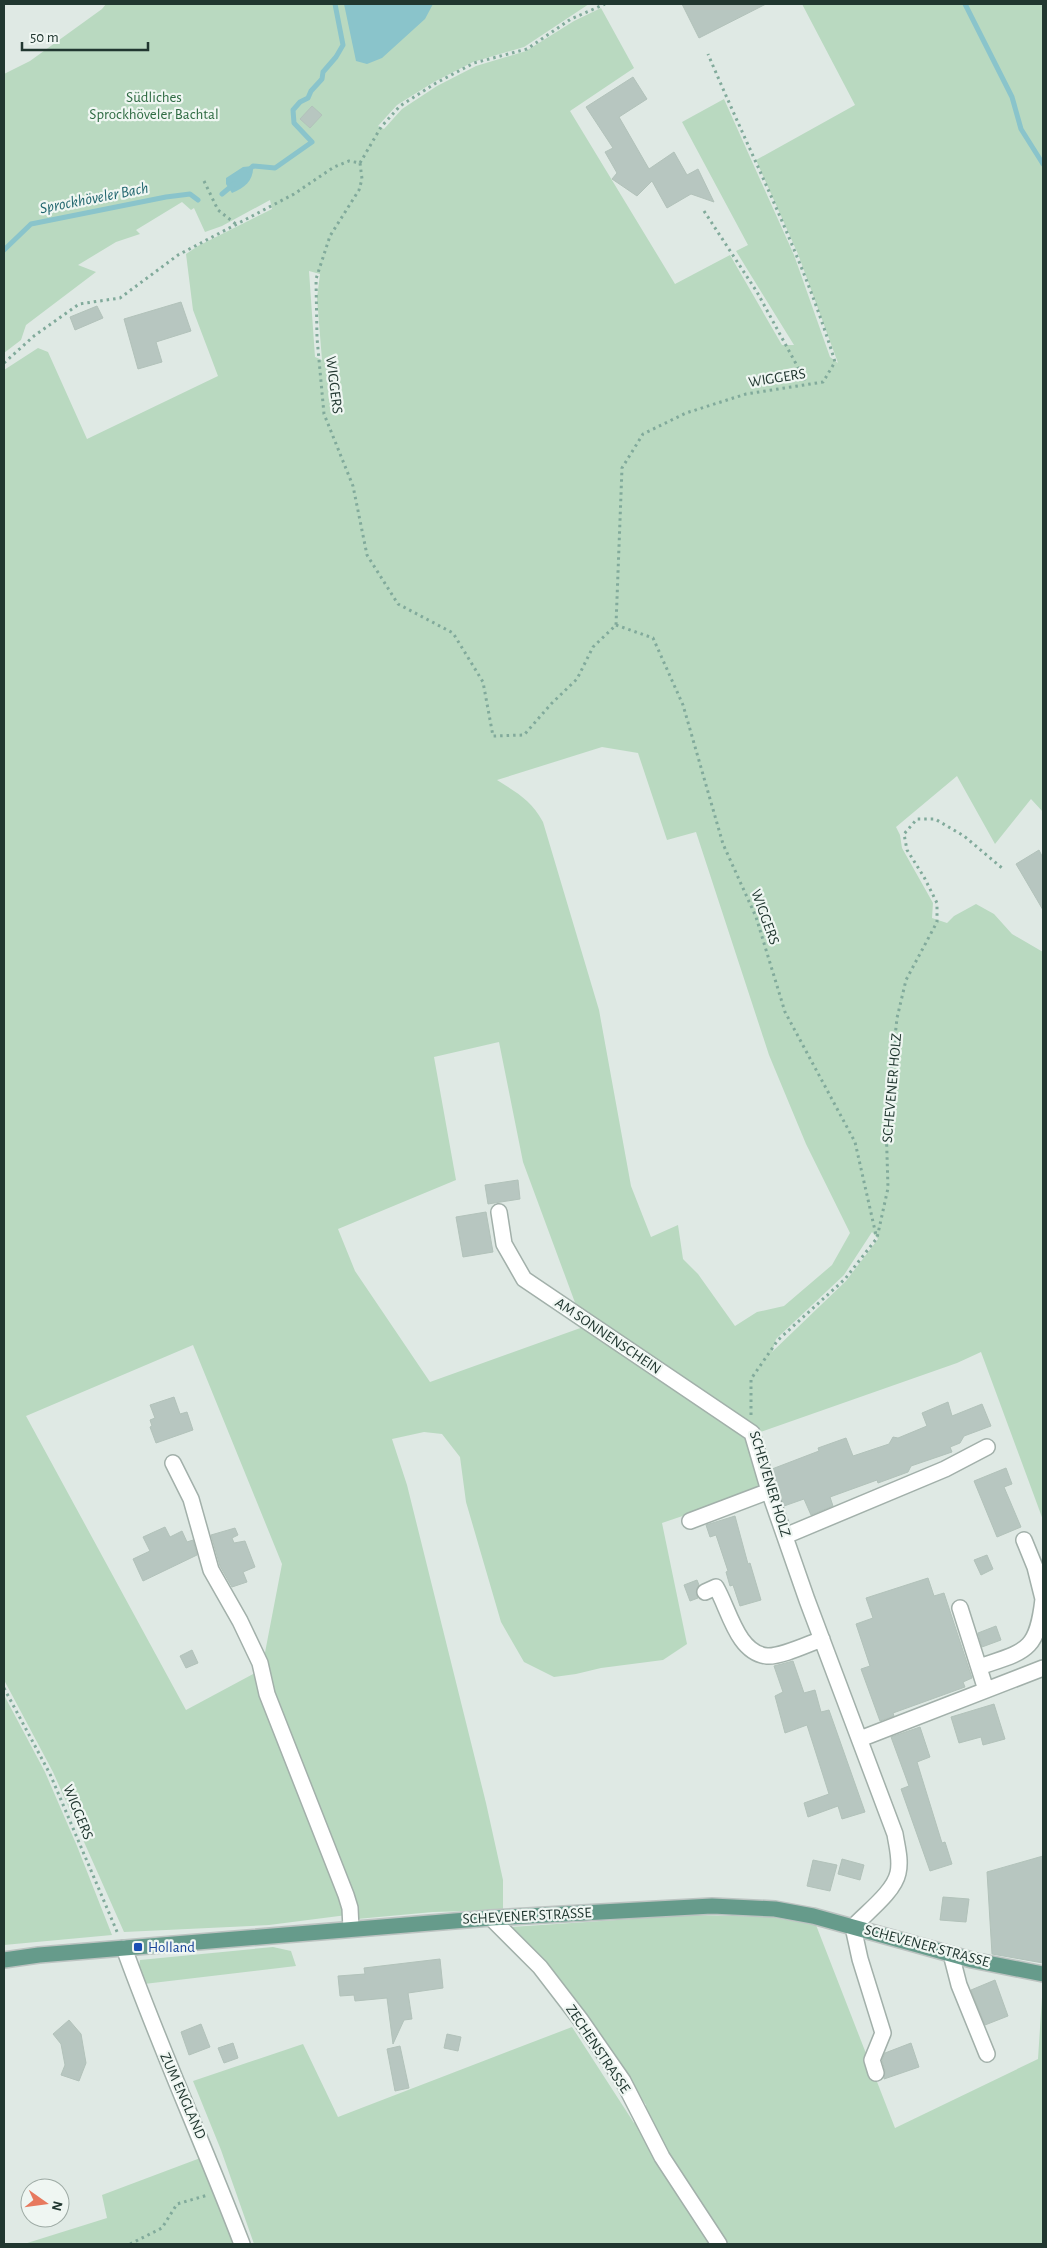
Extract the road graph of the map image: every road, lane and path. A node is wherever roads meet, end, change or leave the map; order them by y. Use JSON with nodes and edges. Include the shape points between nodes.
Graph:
{"nodes":[{"id":1,"x":605,"y":4,"type":"edge"},
{"id":2,"x":708,"y":54,"type":"dead end"},
{"id":3,"x":360,"y":163,"type":"junction"},
{"id":4,"x":204,"y":181,"type":"dead end"},
{"id":5,"x":704,"y":211,"type":"dead end"},
{"id":6,"x":237,"y":225,"type":"junction"},
{"id":7,"x":4,"y":363,"type":"edge"},
{"id":8,"x":807,"y":384,"type":"junction"},
{"id":9,"x":616,"y":625,"type":"junction"},
{"id":10,"x":1002,"y":868,"type":"dead end"},
{"id":11,"x":500,"y":1212,"type":"dead end"},
{"id":12,"x":877,"y":1238,"type":"junction"},
{"id":13,"x":752,"y":1433,"type":"junction"},
{"id":14,"x":987,"y":1447,"type":"dead end"},
{"id":15,"x":173,"y":1462,"type":"dead end"},
{"id":16,"x":769,"y":1492,"type":"junction"},
{"id":17,"x":690,"y":1521,"type":"dead end"},
{"id":18,"x":785,"y":1536,"type":"junction"},
{"id":19,"x":1024,"y":1540,"type":"dead end"},
{"id":20,"x":705,"y":1592,"type":"dead end"},
{"id":21,"x":1043,"y":1599,"type":"edge"},
{"id":22,"x":960,"y":1608,"type":"dead end"},
{"id":23,"x":822,"y":1639,"type":"junction"},
{"id":24,"x":979,"y":1668,"type":"junction"},
{"id":25,"x":1043,"y":1668,"type":"edge"},
{"id":26,"x":4,"y":1688,"type":"edge"},
{"id":27,"x":986,"y":1690,"type":"junction"},
{"id":28,"x":860,"y":1739,"type":"junction"},
{"id":29,"x":491,"y":1918,"type":"junction"},
{"id":30,"x":854,"y":1926,"type":"junction"},
{"id":31,"x":351,"y":1929,"type":"junction"},
{"id":32,"x":124,"y":1948,"type":"junction"},
{"id":33,"x":951,"y":1954,"type":"junction"},
{"id":34,"x":4,"y":1960,"type":"edge"},
{"id":35,"x":1043,"y":1974,"type":"edge"},
{"id":36,"x":987,"y":2054,"type":"dead end"},
{"id":37,"x":876,"y":2073,"type":"dead end"},
{"id":38,"x":222,"y":2191,"type":"junction"},
{"id":39,"x":130,"y":2244,"type":"edge"},
{"id":40,"x":242,"y":2244,"type":"edge"},
{"id":41,"x":719,"y":2244,"type":"edge"}],
"edges":[{"from":1,"to":3,"type":"path","via":[[571,19],[527,49],[474,63],[436,83],[408,102],[381,127]]},
{"from":2,"to":8,"type":"path","name":"WIGGERS","via":[[797,255],[829,343],[834,362],[823,382]]},
{"from":3,"to":6,"type":"path","via":[[349,161],[334,167],[294,194]]},
{"from":3,"to":9,"type":"path","name":"WIGGERS","via":[[362,179],[359,190],[330,236],[316,279],[317,338],[324,414],[353,486],[367,555],[398,604],[453,633],[483,682],[493,736],[524,735],[577,680],[593,648]]},
{"from":4,"to":6,"type":"path","via":[[218,210]]},
{"from":5,"to":8,"type":"path","via":[[758,292]]},
{"from":6,"to":7,"type":"path","via":[[178,255],[120,298],[79,304],[34,336]]},
{"from":8,"to":9,"type":"path","name":"WIGGERS","via":[[746,394],[686,413],[643,434],[622,468]]},
{"from":9,"to":12,"type":"path","name":"WIGGERS","via":[[653,638],[683,705],[723,844],[756,917],[785,1012],[855,1142]]},
{"from":10,"to":12,"type":"path","name":"SCHEVENER HOLZ","via":[[964,836],[935,819],[917,819],[904,834],[907,850],[937,903],[936,922],[906,980],[898,1018],[886,1122],[888,1188]]},
{"from":11,"to":13,"type":"street","name":"AM SONNENSCHEIN","via":[[504,1244],[524,1279]]},
{"from":12,"to":13,"type":"path","name":"SCHEVENER HOLZ","via":[[845,1279],[778,1340],[751,1379]]},
{"from":13,"to":16,"type":"street","name":"SCHEVENER HOLZ"},
{"from":14,"to":18,"type":"street","via":[[945,1469]]},
{"from":15,"to":31,"type":"street","via":[[191,1499],[211,1570],[260,1663],[267,1694],[346,1895]]},
{"from":16,"to":17,"type":"street"},
{"from":16,"to":18,"type":"street","name":"SCHEVENER HOLZ"},
{"from":18,"to":23,"type":"street","name":"SCHEVENER HOLZ"},
{"from":19,"to":21,"type":"street"},
{"from":20,"to":23,"type":"street","via":[[716,1587],[741,1638],[752,1652],[768,1656]]},
{"from":21,"to":24,"type":"street","via":[[1035,1638],[1018,1654]]},
{"from":22,"to":24,"type":"street"},
{"from":23,"to":28,"type":"street","name":"SCHEVENER HOLZ"},
{"from":24,"to":27,"type":"street"},
{"from":25,"to":27,"type":"street"},
{"from":26,"to":32,"type":"path","name":"WIGGERS","via":[[50,1774]]},
{"from":27,"to":28,"type":"street"},
{"from":28,"to":30,"type":"street","name":"SCHEVENER HOLZ","via":[[895,1834],[899,1860],[892,1888]]},
{"from":29,"to":30,"type":"main road","name":"SCHEVENER STRASSE","via":[[712,1906],[775,1909]]},
{"from":29,"to":31,"type":"main road","name":"SCHEVENER STRASSE"},
{"from":29,"to":41,"type":"street","name":"ZECHENSTRASSE","via":[[540,1967],[585,2026],[623,2081],[662,2157]]},
{"from":30,"to":33,"type":"main road","name":"SCHEVENER STRASSE"},
{"from":30,"to":37,"type":"street","via":[[860,1959],[883,2033],[872,2060]]},
{"from":31,"to":32,"type":"main road","name":"SCHEVENER STRASSE"},
{"from":32,"to":34,"type":"main road","name":"SCHEVENER STRASSE"},
{"from":32,"to":38,"type":"street","name":"ZUM ENGLAND","via":[[154,2031]]},
{"from":33,"to":35,"type":"main road","name":"SCHEVENER STRASSE"},
{"from":33,"to":36,"type":"street","via":[[959,1986]]},
{"from":38,"to":39,"type":"path","via":[[177,2204],[162,2228]]},
{"from":38,"to":40,"type":"street","name":"ZUM ENGLAND"}]}
